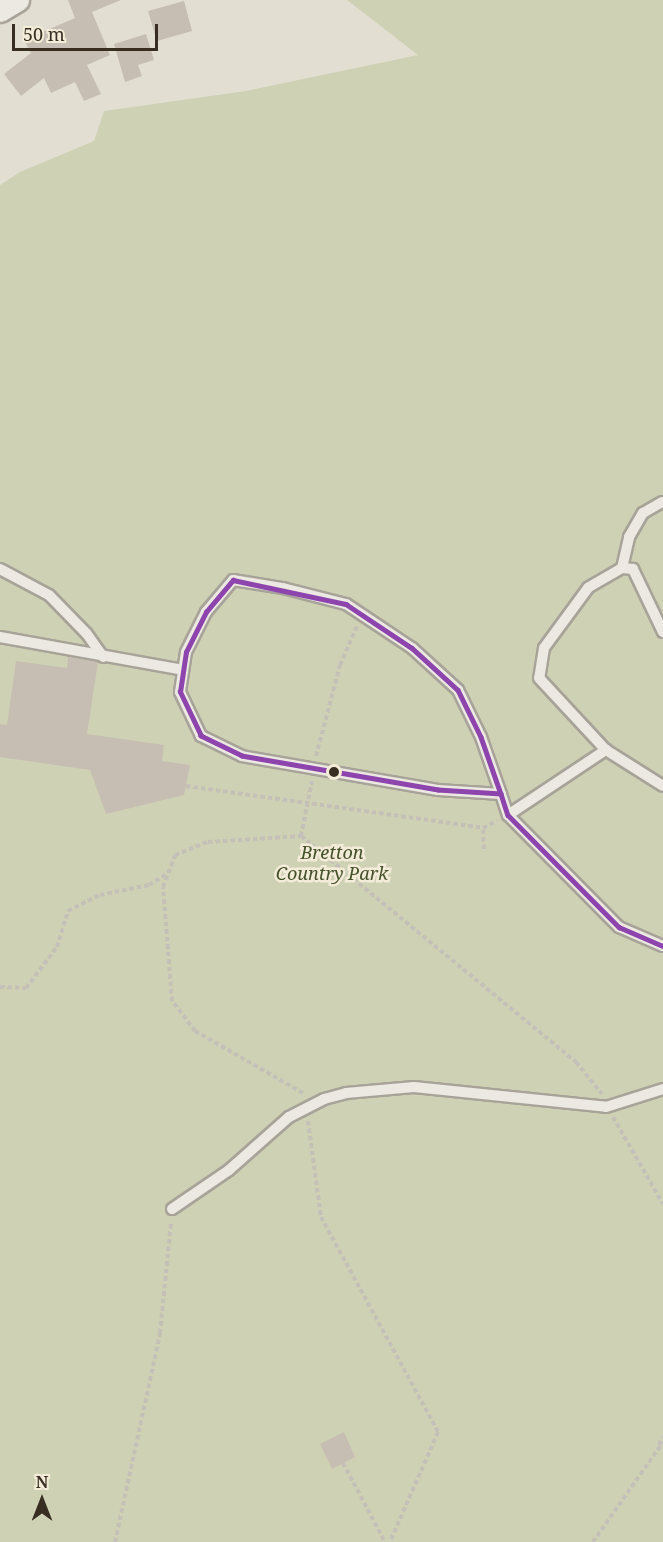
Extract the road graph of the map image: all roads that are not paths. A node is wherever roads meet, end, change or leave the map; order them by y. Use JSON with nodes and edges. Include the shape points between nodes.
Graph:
{"nodes":[{"id":1,"x":18,"y":0,"type":"edge"},
{"id":2,"x":0,"y":11,"type":"edge"},
{"id":3,"x":662,"y":502,"type":"edge"},
{"id":4,"x":0,"y":568,"type":"edge"},
{"id":5,"x":622,"y":568,"type":"junction"},
{"id":6,"x":663,"y":632,"type":"edge"},
{"id":7,"x":0,"y":637,"type":"edge"},
{"id":8,"x":103,"y":657,"type":"junction"},
{"id":9,"x":183,"y":670,"type":"junction"},
{"id":10,"x":606,"y":750,"type":"junction"},
{"id":11,"x":663,"y":786,"type":"edge"},
{"id":12,"x":501,"y":794,"type":"junction"},
{"id":13,"x":508,"y":815,"type":"junction"},
{"id":14,"x":663,"y":946,"type":"edge"},
{"id":15,"x":663,"y":1089,"type":"edge"},
{"id":16,"x":172,"y":1209,"type":"road end"}],
"edges":[{"from":1,"to":2,"type":"street"},
{"from":3,"to":5,"type":"lane","via":[[644,513],[629,537]]},
{"from":4,"to":8,"type":"lane","via":[[49,595],[87,634]]},
{"from":5,"to":6,"type":"lane","via":[[633,569]]},
{"from":5,"to":10,"type":"lane","via":[[588,588],[544,648],[538,678]]},
{"from":7,"to":8,"type":"lane"},
{"from":8,"to":9,"type":"lane"},
{"from":9,"to":12,"type":"lane","via":[[180,692],[201,736],[242,756],[438,790]]},
{"from":9,"to":12,"type":"lane","via":[[186,652],[206,612],[233,580],[346,604],[412,648],[458,690]]},
{"from":10,"to":11,"type":"lane"},
{"from":10,"to":13,"type":"lane"},
{"from":12,"to":13,"type":"lane"},
{"from":13,"to":14,"type":"lane","via":[[620,927]]},
{"from":15,"to":16,"type":"lane","via":[[606,1107],[414,1087],[346,1093],[290,1117],[229,1170]]}]}
